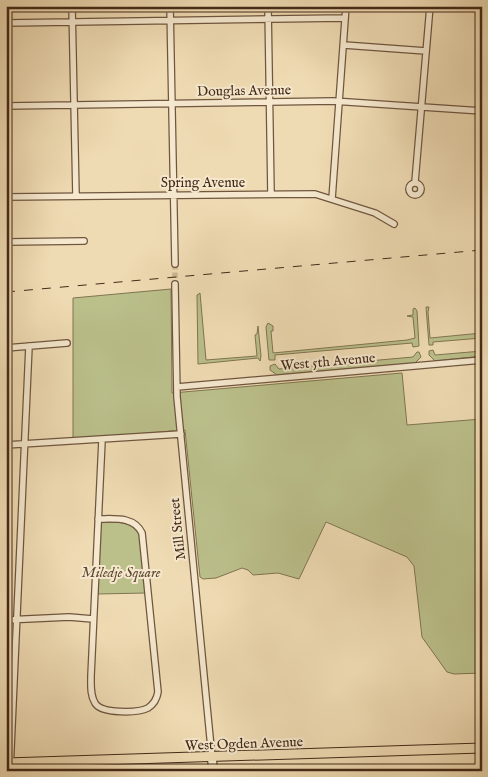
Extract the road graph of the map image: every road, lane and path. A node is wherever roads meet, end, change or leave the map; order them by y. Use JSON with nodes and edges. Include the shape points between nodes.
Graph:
{"nodes":[{"id":1,"x":72,"y":6,"type":"edge"},
{"id":2,"x":170,"y":6,"type":"edge"},
{"id":3,"x":268,"y":6,"type":"edge"},
{"id":4,"x":346,"y":6,"type":"edge"},
{"id":5,"x":430,"y":6,"type":"edge"},
{"id":6,"x":345,"y":18,"type":"junction"},
{"id":7,"x":268,"y":19,"type":"junction"},
{"id":8,"x":170,"y":20,"type":"junction"},
{"id":9,"x":72,"y":22,"type":"junction"},
{"id":10,"x":6,"y":23,"type":"edge"},
{"id":11,"x":344,"y":45,"type":"junction"},
{"id":12,"x":426,"y":51,"type":"junction"},
{"id":13,"x":339,"y":101,"type":"junction"},
{"id":14,"x":269,"y":102,"type":"junction"},
{"id":15,"x":172,"y":104,"type":"junction"},
{"id":16,"x":6,"y":106,"type":"edge"},
{"id":17,"x":74,"y":106,"type":"junction"},
{"id":18,"x":421,"y":107,"type":"junction"},
{"id":19,"x":482,"y":111,"type":"edge"},
{"id":20,"x":415,"y":182,"type":"dead end"},
{"id":21,"x":271,"y":194,"type":"junction"},
{"id":22,"x":174,"y":195,"type":"junction"},
{"id":23,"x":76,"y":196,"type":"junction"},
{"id":24,"x":6,"y":197,"type":"edge"},
{"id":25,"x":332,"y":199,"type":"junction"},
{"id":26,"x":394,"y":224,"type":"dead end"},
{"id":27,"x":84,"y":241,"type":"dead end"},
{"id":28,"x":6,"y":242,"type":"edge"},
{"id":29,"x":175,"y":264,"type":"tunnel mouth"},
{"id":30,"x":175,"y":284,"type":"tunnel mouth"},
{"id":31,"x":67,"y":342,"type":"dead end"},
{"id":32,"x":29,"y":346,"type":"junction"},
{"id":33,"x":6,"y":348,"type":"edge"},
{"id":34,"x":482,"y":360,"type":"edge"},
{"id":35,"x":177,"y":387,"type":"junction"},
{"id":36,"x":181,"y":434,"type":"junction"},
{"id":37,"x":102,"y":440,"type":"junction"},
{"id":38,"x":25,"y":444,"type":"junction"},
{"id":39,"x":6,"y":445,"type":"edge"},
{"id":40,"x":98,"y":519,"type":"junction"},
{"id":41,"x":93,"y":619,"type":"junction"},
{"id":42,"x":6,"y":620,"type":"edge"},
{"id":43,"x":18,"y":621,"type":"junction"},
{"id":44,"x":482,"y":748,"type":"edge"},
{"id":45,"x":212,"y":758,"type":"junction"},
{"id":46,"x":9,"y":766,"type":"edge"},
{"id":47,"x":213,"y":771,"type":"edge"}],
"edges":[{"from":1,"to":9,"type":"street"},
{"from":2,"to":8,"type":"street"},
{"from":3,"to":7,"type":"street"},
{"from":4,"to":6,"type":"street"},
{"from":5,"to":12,"type":"street"},
{"from":6,"to":7,"type":"street"},
{"from":6,"to":11,"type":"street"},
{"from":7,"to":8,"type":"street"},
{"from":7,"to":14,"type":"street"},
{"from":8,"to":9,"type":"street"},
{"from":8,"to":15,"type":"street"},
{"from":9,"to":10,"type":"street"},
{"from":9,"to":17,"type":"street"},
{"from":11,"to":12,"type":"street"},
{"from":11,"to":13,"type":"street"},
{"from":12,"to":18,"type":"street"},
{"from":13,"to":14,"type":"street","name":"Douglas Avenue"},
{"from":13,"to":18,"type":"street","name":"Douglas Avenue"},
{"from":13,"to":25,"type":"street"},
{"from":14,"to":15,"type":"street","name":"Douglas Avenue"},
{"from":14,"to":21,"type":"street"},
{"from":15,"to":17,"type":"street","name":"Douglas Avenue"},
{"from":15,"to":22,"type":"street"},
{"from":16,"to":17,"type":"street","name":"Douglas Avenue"},
{"from":17,"to":23,"type":"street"},
{"from":18,"to":19,"type":"street","name":"Douglas Avenue"},
{"from":18,"to":20,"type":"street"},
{"from":21,"to":22,"type":"street","name":"Spring Avenue"},
{"from":21,"to":25,"type":"street","name":"Spring Avenue","via":[[315,194]]},
{"from":22,"to":23,"type":"street","name":"Spring Avenue"},
{"from":22,"to":29,"type":"street"},
{"from":23,"to":24,"type":"street","name":"Spring Avenue"},
{"from":25,"to":26,"type":"street","name":"Spring Avenue","via":[[375,213]]},
{"from":27,"to":28,"type":"street"},
{"from":30,"to":35,"type":"street","name":"Mill Street"},
{"from":31,"to":32,"type":"street"},
{"from":32,"to":33,"type":"street"},
{"from":32,"to":38,"type":"street"},
{"from":34,"to":35,"type":"street","name":"West 5th Avenue"},
{"from":35,"to":36,"type":"street","name":"Mill Street"},
{"from":36,"to":37,"type":"street"},
{"from":36,"to":45,"type":"street","name":"Mill Street"},
{"from":37,"to":38,"type":"street"},
{"from":37,"to":40,"type":"street"},
{"from":38,"to":39,"type":"street"},
{"from":38,"to":43,"type":"street"},
{"from":40,"to":41,"type":"street"},
{"from":40,"to":41,"type":"street","via":[[128,520],[142,531],[158,692],[154,703],[145,709],[109,711],[99,708],[94,702],[91,682]]},
{"from":41,"to":43,"type":"street","via":[[69,617]]},
{"from":42,"to":43,"type":"street"},
{"from":43,"to":46,"type":"street"},
{"from":44,"to":45,"type":"main road","name":"West Ogden Avenue"},
{"from":45,"to":46,"type":"main road","name":"West Ogden Avenue"},
{"from":45,"to":47,"type":"main road","name":"Mill Street"}]}
